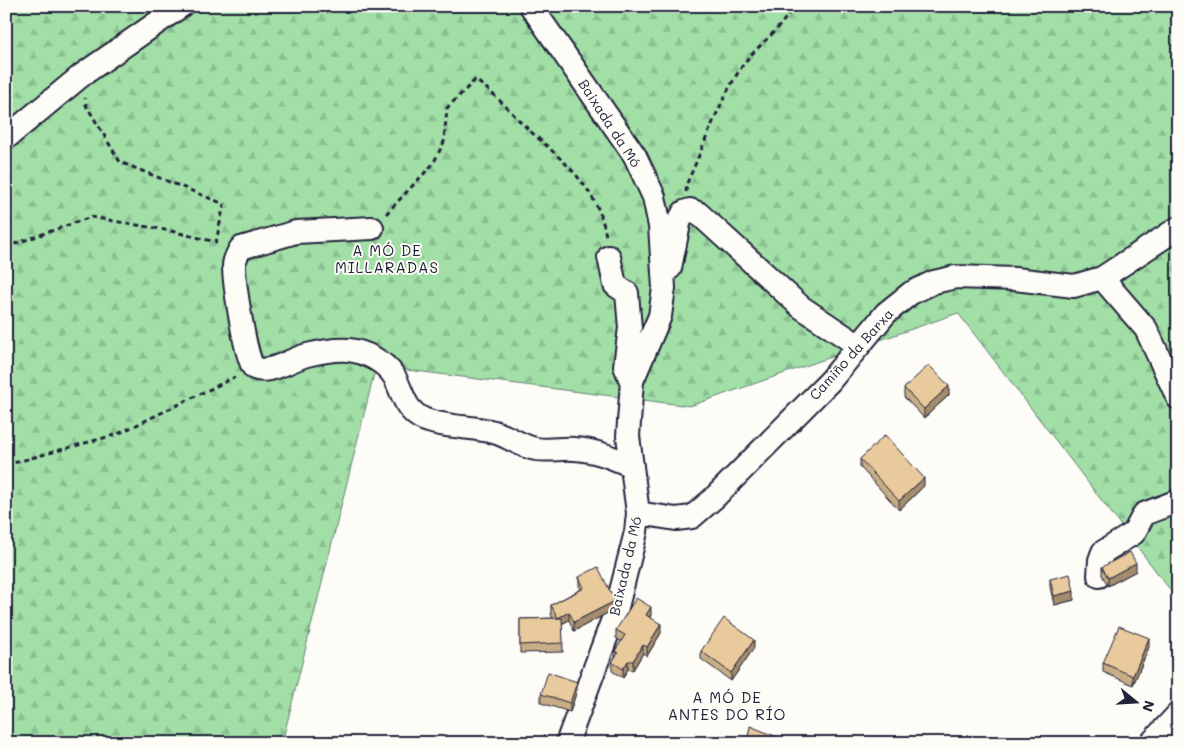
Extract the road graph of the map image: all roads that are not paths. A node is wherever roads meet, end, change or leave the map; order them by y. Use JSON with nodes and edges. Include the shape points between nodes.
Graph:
{"nodes":[{"id":1,"x":180,"y":6,"type":"edge"},
{"id":2,"x":531,"y":6,"type":"edge"},
{"id":3,"x":6,"y":138,"type":"edge"},
{"id":4,"x":372,"y":228,"type":"road end"},
{"id":5,"x":1178,"y":228,"type":"edge"},
{"id":6,"x":609,"y":257,"type":"road end"},
{"id":7,"x":1102,"y":278,"type":"junction"},
{"id":8,"x":664,"y":288,"type":"junction"},
{"id":9,"x":859,"y":346,"type":"junction"},
{"id":10,"x":632,"y":381,"type":"junction"},
{"id":11,"x":1178,"y":398,"type":"edge"},
{"id":12,"x":632,"y":466,"type":"junction"},
{"id":13,"x":1178,"y":501,"type":"edge"},
{"id":14,"x":638,"y":513,"type":"junction"},
{"id":15,"x":1099,"y":576,"type":"dead end"},
{"id":16,"x":1178,"y":714,"type":"edge"},
{"id":17,"x":567,"y":743,"type":"edge"},
{"id":18,"x":1151,"y":743,"type":"edge"}],
"edges":[{"from":1,"to":3,"type":"street","via":[[82,75]]},
{"from":2,"to":8,"type":"street","name":"Baixada da Mó","via":[[635,156],[654,197],[660,226]]},
{"from":4,"to":12,"type":"street","via":[[296,232],[241,248],[234,265],[248,361],[254,368],[266,370],[309,354],[348,350],[367,354],[394,376],[404,401],[413,413],[424,419],[495,432],[536,449],[602,453]]},
{"from":5,"to":7,"type":"street","name":"Camiño da Barxa"},
{"from":6,"to":10,"type":"street","via":[[615,285],[627,293],[630,328],[625,366]]},
{"from":7,"to":9,"type":"street","name":"Camiño da Barxa","via":[[1074,286],[1015,278],[956,277],[934,282],[911,293],[886,313]]},
{"from":7,"to":11,"type":"street","via":[[1146,328]]},
{"from":8,"to":9,"type":"street","via":[[680,219],[684,212],[690,210],[698,213],[801,307]]},
{"from":8,"to":10,"type":"street","name":"Baixada da Mó","via":[[660,316]]},
{"from":9,"to":14,"type":"street","name":"Camiño da Barxa","via":[[830,381],[692,517],[676,519]]},
{"from":10,"to":12,"type":"street","name":"Baixada da Mó","via":[[628,436]]},
{"from":12,"to":14,"type":"street","name":"Baixada da Mó"},
{"from":13,"to":15,"type":"street","via":[[1144,514],[1134,533],[1104,552]]},
{"from":14,"to":17,"type":"street","name":"Baixada da Mó","via":[[616,611]]},
{"from":16,"to":18,"type":"street"}]}
